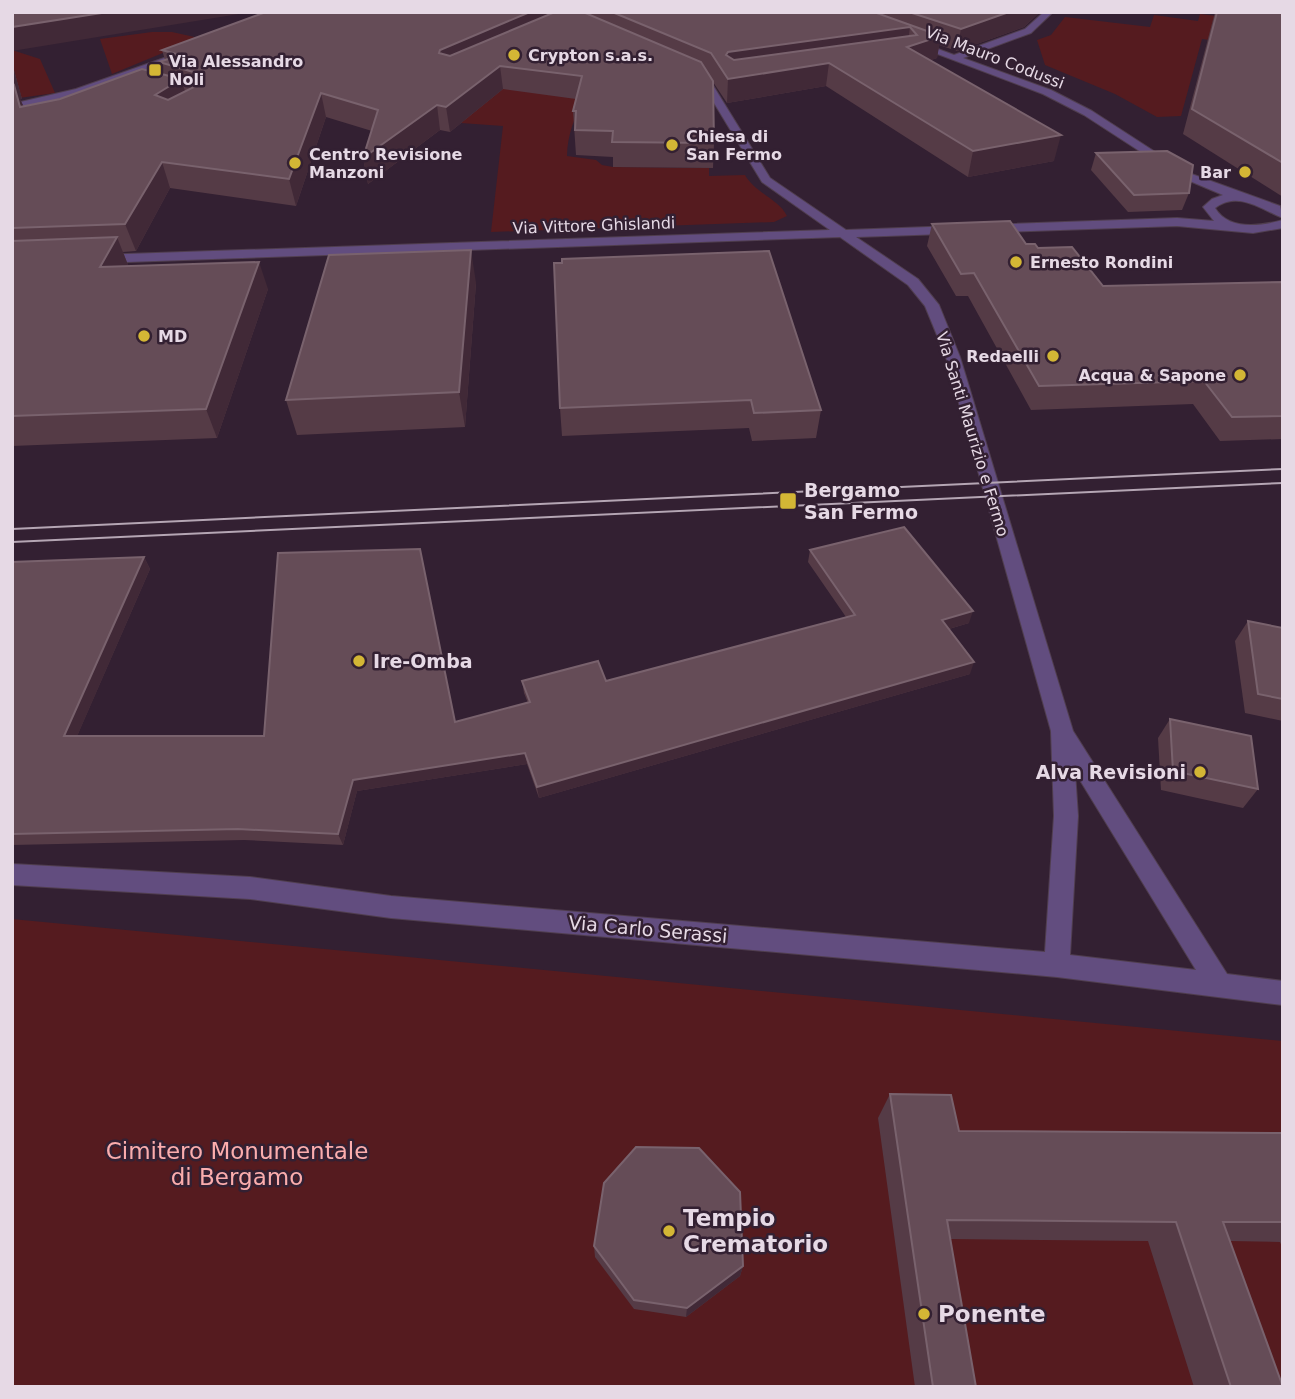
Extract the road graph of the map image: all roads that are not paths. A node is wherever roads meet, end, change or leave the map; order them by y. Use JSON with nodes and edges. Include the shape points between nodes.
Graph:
{"nodes":[{"id":1,"x":1049,"y":12,"type":"edge"},
{"id":2,"x":897,"y":38,"type":"edge"},
{"id":3,"x":198,"y":49,"type":"edge"},
{"id":4,"x":957,"y":57,"type":"junction"},
{"id":5,"x":677,"y":67,"type":"edge"},
{"id":6,"x":120,"y":78,"type":"junction"},
{"id":7,"x":142,"y":84,"type":"edge"},
{"id":8,"x":12,"y":107,"type":"edge"},
{"id":9,"x":1182,"y":174,"type":"junction"},
{"id":10,"x":1240,"y":198,"type":"junction"},
{"id":11,"x":1210,"y":207,"type":"junction"},
{"id":12,"x":1280,"y":211,"type":"edge"},
{"id":13,"x":1178,"y":222,"type":"junction"},
{"id":14,"x":1283,"y":224,"type":"edge"},
{"id":15,"x":1248,"y":228,"type":"junction"},
{"id":16,"x":845,"y":234,"type":"junction"},
{"id":17,"x":1283,"y":235,"type":"edge"},
{"id":18,"x":78,"y":260,"type":"edge"},
{"id":19,"x":1062,"y":731,"type":"junction"},
{"id":20,"x":12,"y":874,"type":"edge"},
{"id":21,"x":1057,"y":965,"type":"junction"},
{"id":22,"x":1220,"y":986,"type":"junction"},
{"id":23,"x":1283,"y":993,"type":"edge"}],
"edges":[{"from":1,"to":4,"type":"street","via":[[1028,31]]},
{"from":2,"to":4,"type":"street","name":"Via Mauro Codussi"},
{"from":3,"to":6,"type":"street"},
{"from":4,"to":9,"type":"street","name":"Via Mauro Codussi","via":[[1047,92]]},
{"from":5,"to":16,"type":"street","name":"Via Santi Maurizio e Fermo","via":[[706,80],[766,180]]},
{"from":6,"to":7,"type":"street"},
{"from":6,"to":8,"type":"street"},
{"from":9,"to":10,"type":"street","name":"Via Mauro Codussi"},
{"from":9,"to":11,"type":"street","name":"Via Mauro Codussi"},
{"from":10,"to":11,"type":"street","name":"Via Vittore Ghislandi","via":[[1223,199]]},
{"from":10,"to":12,"type":"street","name":"Via Mauro Codussi"},
{"from":11,"to":13,"type":"street","name":"Via Vittore Ghislandi","via":[[1203,216]]},
{"from":11,"to":15,"type":"street","name":"Via Mauro Codussi","via":[[1216,217]]},
{"from":13,"to":15,"type":"street","name":"Via Vittore Ghislandi"},
{"from":13,"to":16,"type":"street","name":"Via Vittore Ghislandi"},
{"from":14,"to":15,"type":"street"},
{"from":15,"to":17,"type":"street"},
{"from":16,"to":18,"type":"street","name":"Via Vittore Ghislandi"},
{"from":16,"to":19,"type":"street","name":"Via Santi Maurizio e Fermo","via":[[914,282],[932,305],[953,356]]},
{"from":19,"to":21,"type":"street","name":"Via Santi Maurizio e Fermo","via":[[1066,816]]},
{"from":19,"to":22,"type":"street","name":"Via Santi Maurizio e Fermo"},
{"from":20,"to":21,"type":"street","name":"Via Carlo Serassi","via":[[250,888],[390,907]]},
{"from":21,"to":22,"type":"street","name":"Via Carlo Serassi"},
{"from":22,"to":23,"type":"street","name":"Via Carlo Serassi"}]}
